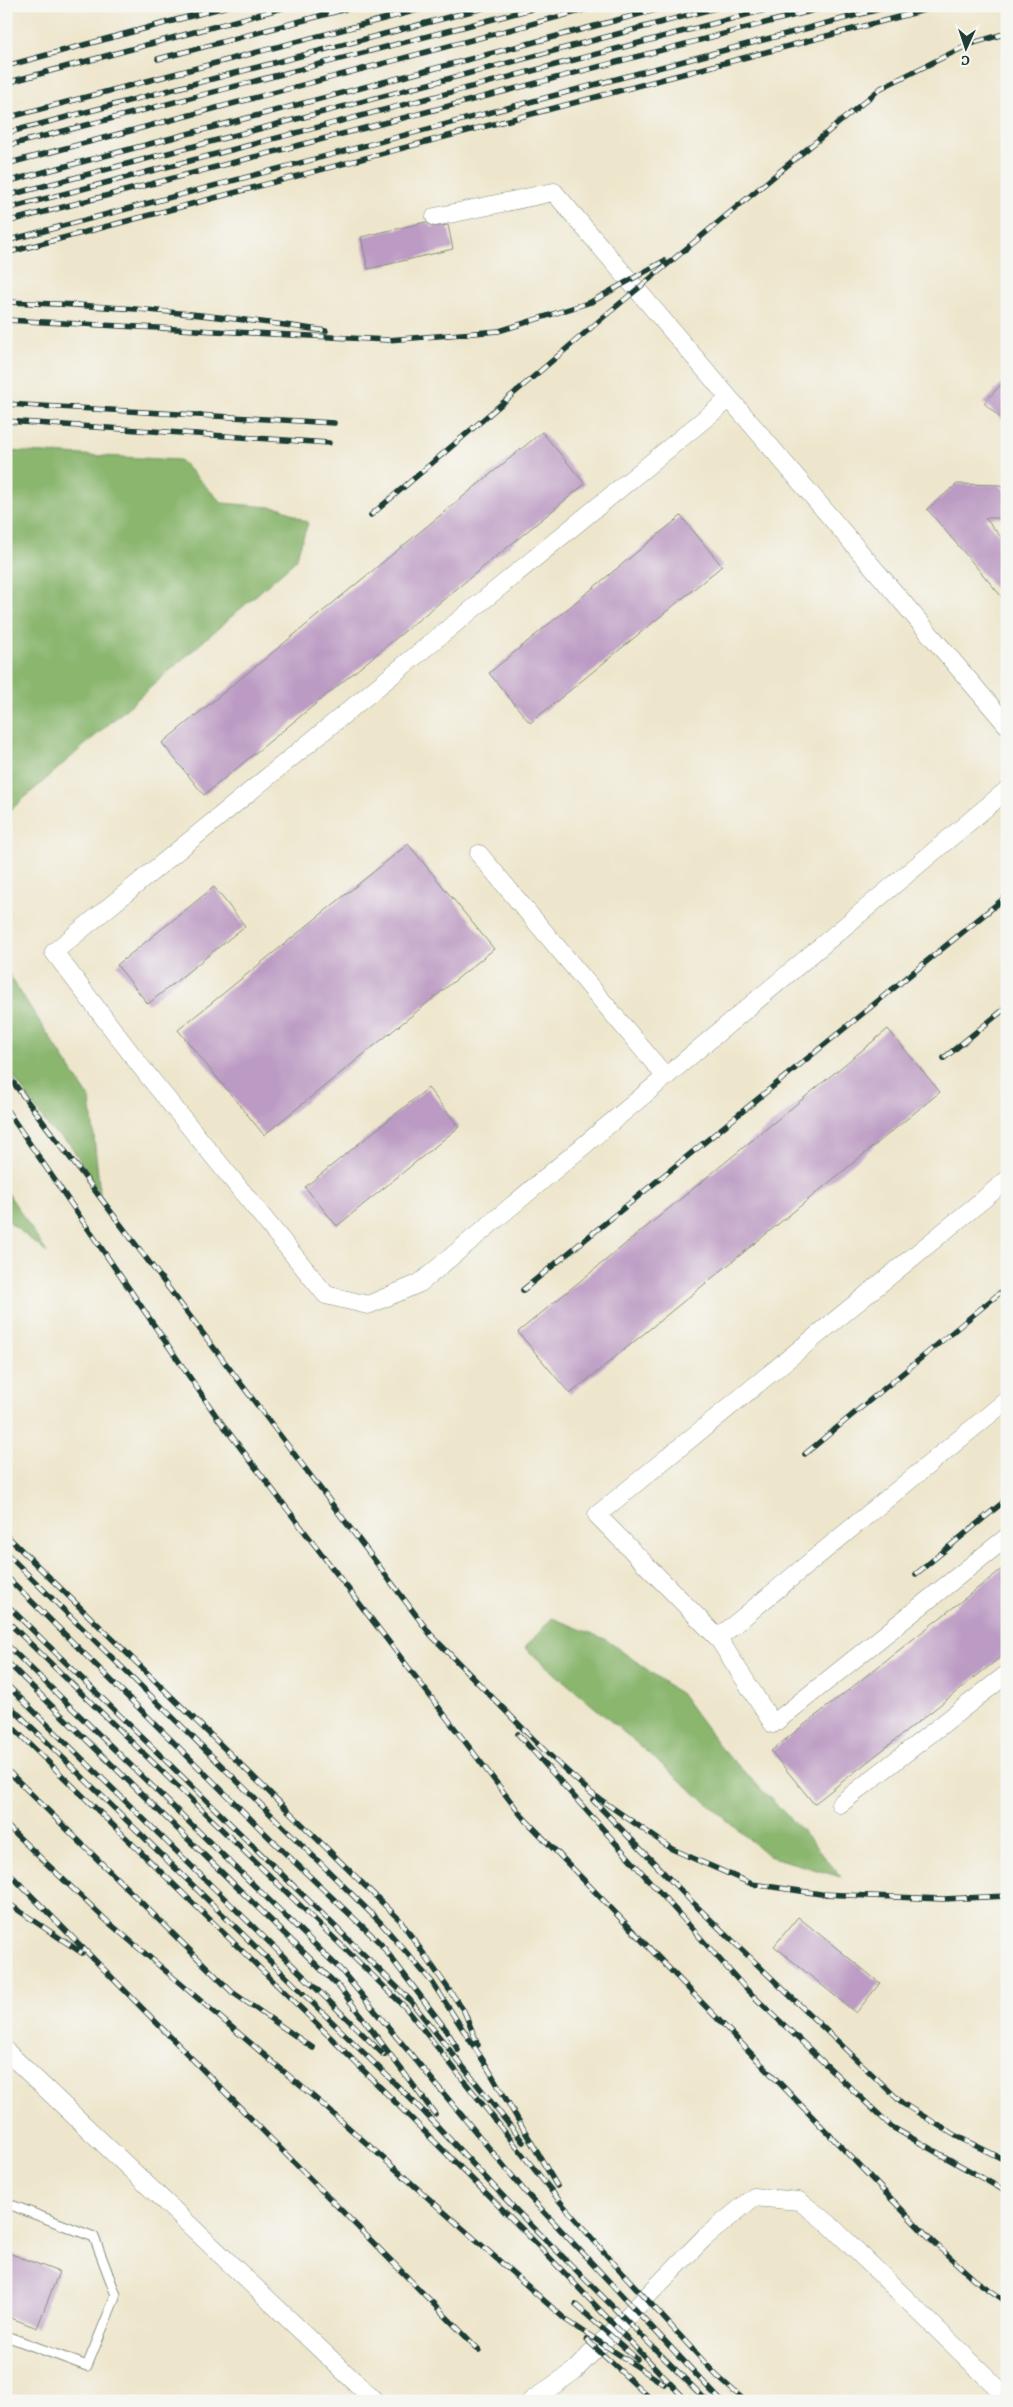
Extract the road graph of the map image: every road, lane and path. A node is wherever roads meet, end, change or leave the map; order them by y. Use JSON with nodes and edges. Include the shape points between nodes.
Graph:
{"nodes":[{"id":1,"x":435,"y":217,"type":"dead end"},
{"id":2,"x":729,"y":399,"type":"junction"},
{"id":3,"x":1007,"y":725,"type":"edge"},
{"id":4,"x":1007,"y":790,"type":"edge"},
{"id":5,"x":480,"y":854,"type":"dead end"},
{"id":6,"x":666,"y":1077,"type":"junction"},
{"id":7,"x":1007,"y":1180,"type":"edge"},
{"id":8,"x":1007,"y":1400,"type":"edge"},
{"id":9,"x":1007,"y":1537,"type":"edge"},
{"id":10,"x":718,"y":1638,"type":"junction"},
{"id":11,"x":1007,"y":1674,"type":"edge"},
{"id":12,"x":840,"y":1804,"type":"dead end"},
{"id":13,"x":6,"y":2051,"type":"edge"},
{"id":14,"x":6,"y":2203,"type":"edge"},
{"id":15,"x":6,"y":2336,"type":"edge"},
{"id":16,"x":1007,"y":2397,"type":"edge"},
{"id":17,"x":375,"y":2401,"type":"edge"},
{"id":18,"x":531,"y":2401,"type":"edge"}],
"edges":[{"from":1,"to":2,"type":"street","via":[[554,192]]},
{"from":2,"to":3,"type":"street"},
{"from":2,"to":6,"type":"street","via":[[54,952],[145,1072],[326,1296],[368,1304],[420,1284]]},
{"from":4,"to":6,"type":"street"},
{"from":5,"to":6,"type":"street"},
{"from":7,"to":10,"type":"street","via":[[597,1515]]},
{"from":8,"to":10,"type":"street"},
{"from":9,"to":10,"type":"street","via":[[773,1724]]},
{"from":11,"to":12,"type":"street"},
{"from":13,"to":17,"type":"street"},
{"from":14,"to":15,"type":"lane","via":[[94,2237],[116,2295],[87,2366]]},
{"from":16,"to":18,"type":"street","via":[[828,2223],[799,2201],[754,2196],[704,2238],[574,2372]]}]}
